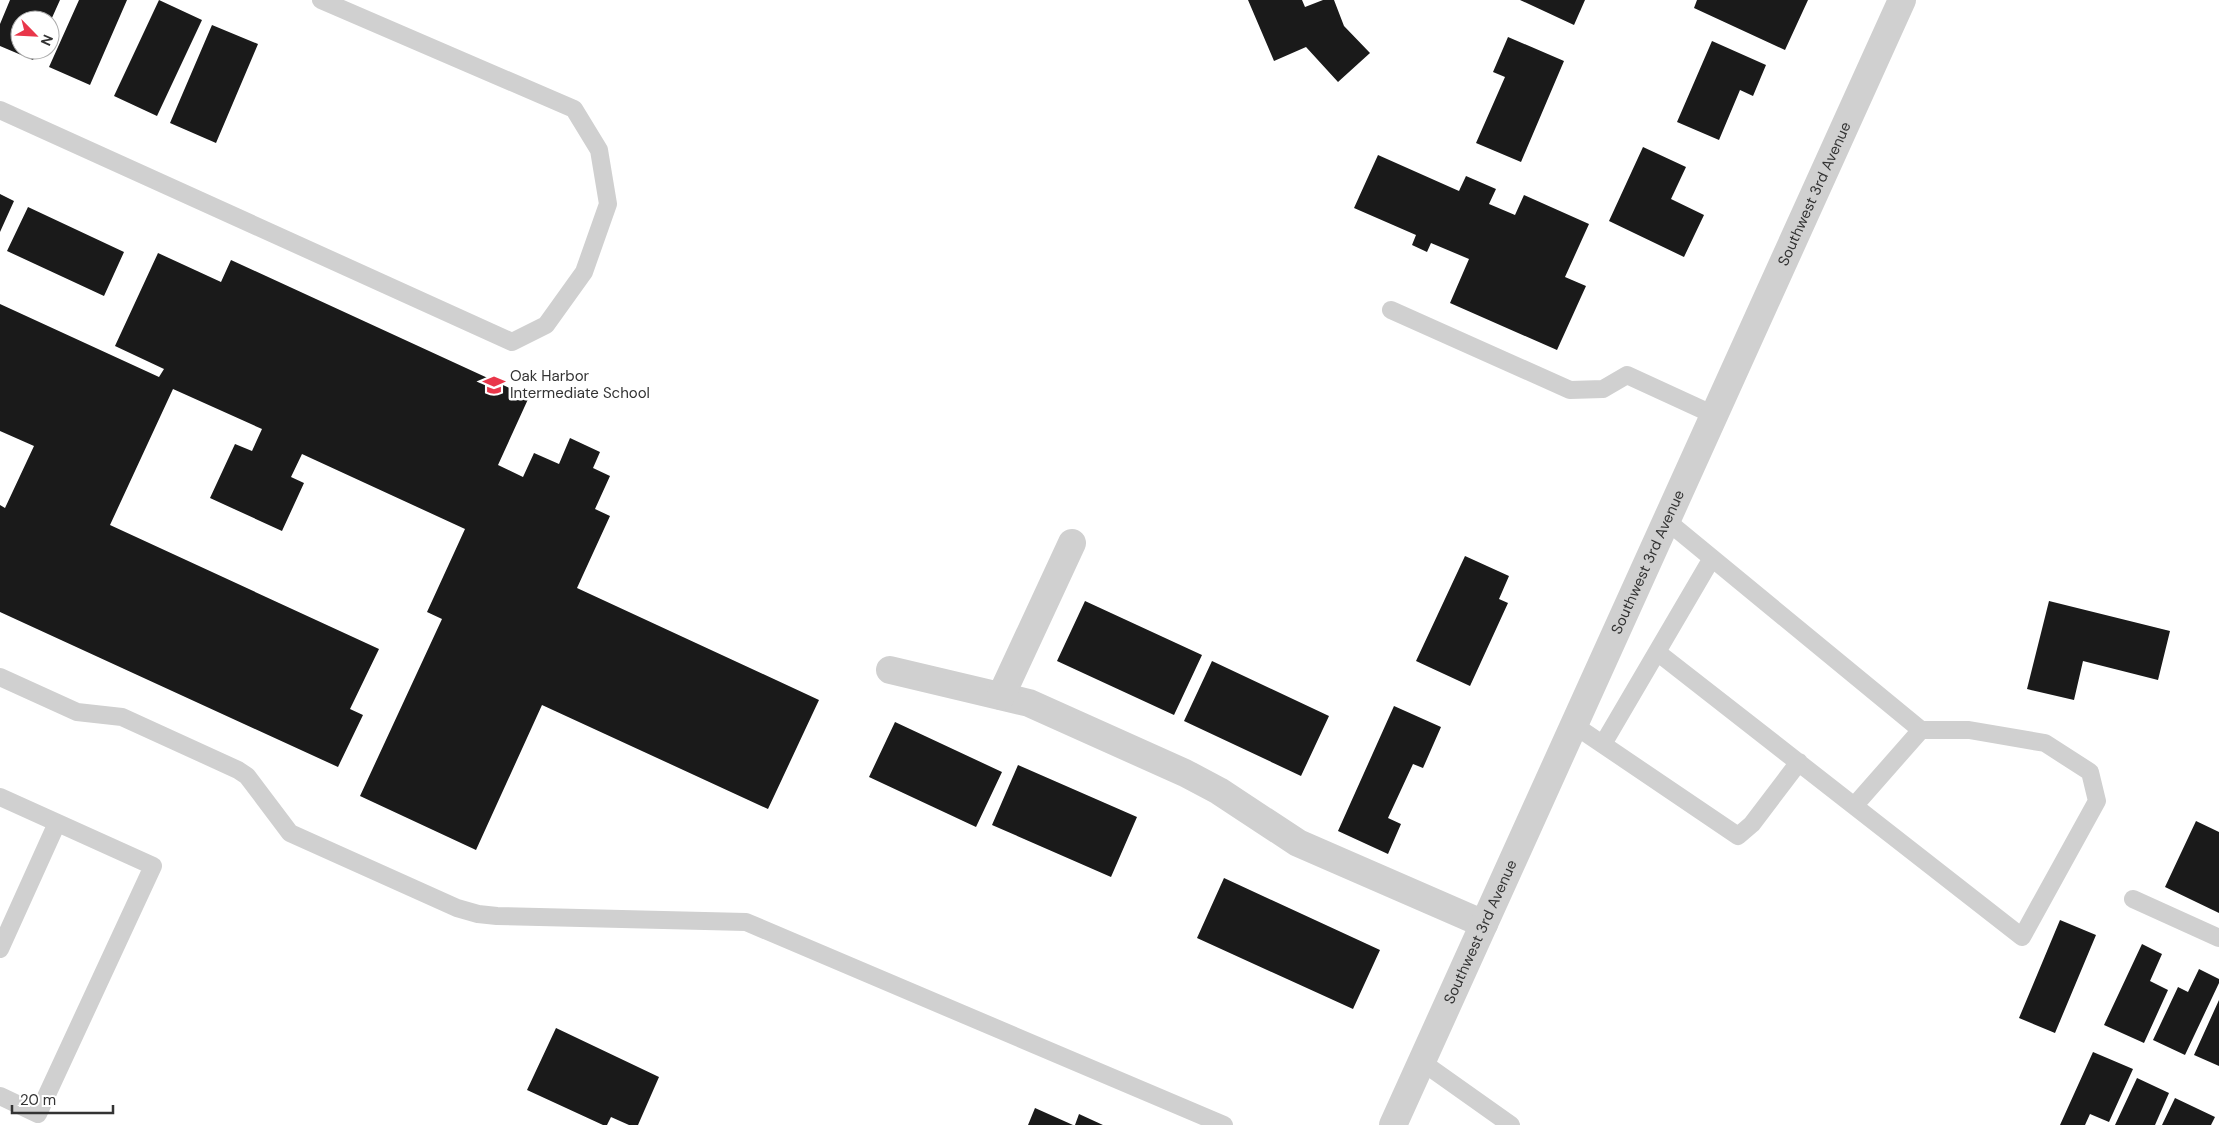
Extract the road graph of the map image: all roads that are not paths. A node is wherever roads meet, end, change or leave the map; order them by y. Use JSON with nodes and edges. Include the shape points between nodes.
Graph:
{"nodes":[{"id":1,"x":322,"y":0,"type":"edge"},
{"id":2,"x":1902,"y":0,"type":"edge"},
{"id":3,"x":0,"y":110,"type":"edge"},
{"id":4,"x":1391,"y":310,"type":"dead end"},
{"id":5,"x":1714,"y":415,"type":"junction"},
{"id":6,"x":1667,"y":520,"type":"junction"},
{"id":7,"x":1072,"y":543,"type":"dead end"},
{"id":8,"x":1712,"y":558,"type":"junction"},
{"id":9,"x":1657,"y":652,"type":"junction"},
{"id":10,"x":890,"y":670,"type":"dead end"},
{"id":11,"x":0,"y":677,"type":"edge"},
{"id":12,"x":1001,"y":696,"type":"junction"},
{"id":13,"x":1574,"y":725,"type":"junction"},
{"id":14,"x":1921,"y":730,"type":"junction"},
{"id":15,"x":1602,"y":744,"type":"junction"},
{"id":16,"x":1799,"y":762,"type":"junction"},
{"id":17,"x":0,"y":797,"type":"edge"},
{"id":18,"x":1855,"y":805,"type":"junction"},
{"id":19,"x":57,"y":823,"type":"junction"},
{"id":20,"x":2133,"y":899,"type":"dead end"},
{"id":21,"x":1484,"y":924,"type":"junction"},
{"id":22,"x":2219,"y":938,"type":"edge"},
{"id":23,"x":0,"y":949,"type":"edge"},
{"id":24,"x":1422,"y":1062,"type":"junction"},
{"id":25,"x":0,"y":1096,"type":"edge"},
{"id":26,"x":1224,"y":1125,"type":"edge"},
{"id":27,"x":1393,"y":1125,"type":"edge"},
{"id":28,"x":1511,"y":1125,"type":"edge"}],
"edges":[{"from":1,"to":3,"type":"lane","via":[[574,109],[599,150],[608,204],[584,272],[546,326],[512,342]]},
{"from":2,"to":5,"type":"street","name":"Southwest 3rd Avenue"},
{"from":4,"to":5,"type":"lane","via":[[1570,390],[1603,389],[1627,375]]},
{"from":5,"to":6,"type":"street","name":"Southwest 3rd Avenue"},
{"from":6,"to":8,"type":"lane"},
{"from":6,"to":13,"type":"street","name":"Southwest 3rd Avenue"},
{"from":7,"to":12,"type":"street"},
{"from":8,"to":9,"type":"lane"},
{"from":8,"to":14,"type":"lane"},
{"from":9,"to":15,"type":"lane"},
{"from":9,"to":16,"type":"lane"},
{"from":10,"to":12,"type":"street"},
{"from":11,"to":26,"type":"lane","via":[[78,712],[122,717],[238,770],[247,776],[290,832],[457,908],[497,916],[746,922]]},
{"from":12,"to":21,"type":"street","via":[[1029,703],[1185,773],[1219,791],[1298,843]]},
{"from":13,"to":15,"type":"lane"},
{"from":13,"to":21,"type":"street","name":"Southwest 3rd Avenue"},
{"from":14,"to":18,"type":"lane"},
{"from":14,"to":18,"type":"lane","via":[[1969,730],[2045,743],[2090,772],[2097,801],[2022,936]]},
{"from":15,"to":16,"type":"lane","via":[[1738,836],[1752,824]]},
{"from":16,"to":18,"type":"lane"},
{"from":17,"to":19,"type":"lane"},
{"from":19,"to":23,"type":"lane"},
{"from":19,"to":25,"type":"lane","via":[[153,866],[38,1114]]},
{"from":20,"to":22,"type":"lane"},
{"from":21,"to":24,"type":"street","name":"Southwest 3rd Avenue"},
{"from":24,"to":27,"type":"street","name":"Southwest 3rd Avenue"},
{"from":24,"to":28,"type":"lane"}]}
